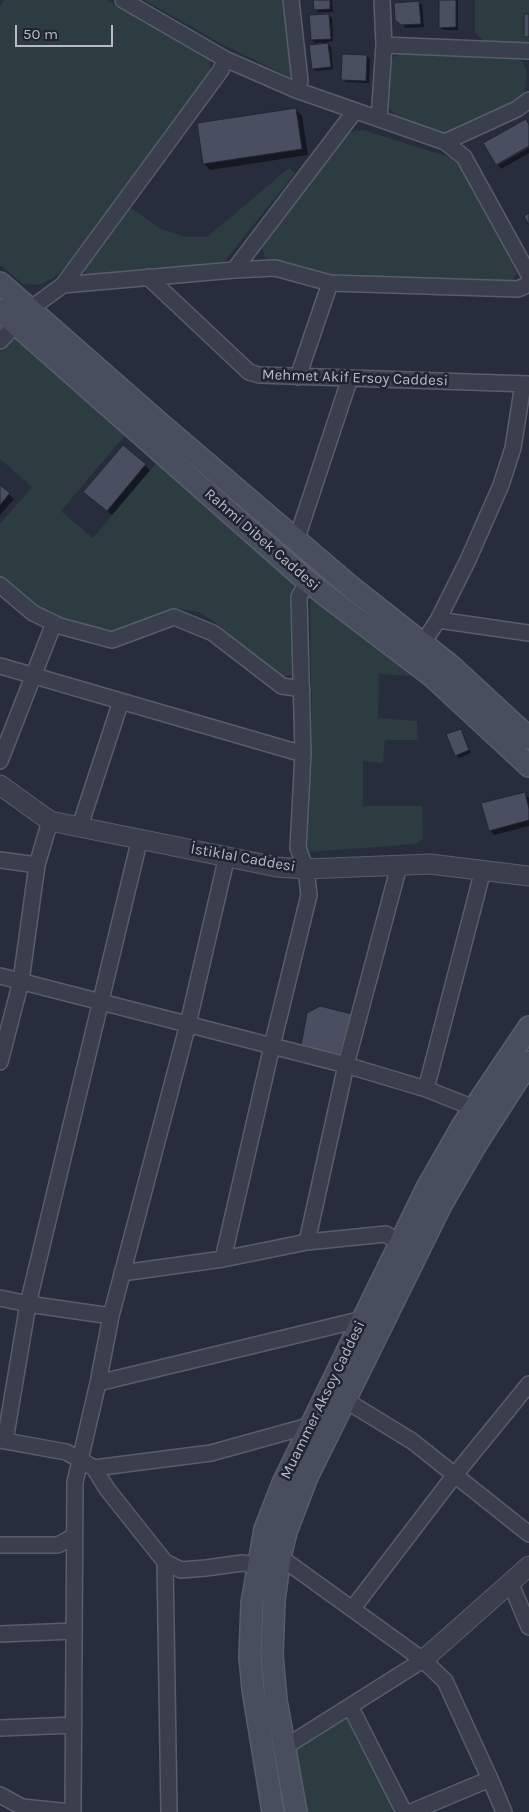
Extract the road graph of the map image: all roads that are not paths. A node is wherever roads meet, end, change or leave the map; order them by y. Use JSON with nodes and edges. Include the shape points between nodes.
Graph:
{"nodes":[{"id":1,"x":123,"y":0,"type":"edge"},
{"id":2,"x":291,"y":0,"type":"edge"},
{"id":3,"x":382,"y":0,"type":"edge"},
{"id":4,"x":384,"y":45,"type":"junction"},
{"id":5,"x":529,"y":51,"type":"edge"},
{"id":6,"x":225,"y":59,"type":"junction"},
{"id":7,"x":296,"y":90,"type":"junction"},
{"id":8,"x":529,"y":100,"type":"edge"},
{"id":9,"x":355,"y":111,"type":"junction"},
{"id":10,"x":379,"y":119,"type":"junction"},
{"id":11,"x":445,"y":142,"type":"junction"},
{"id":12,"x":234,"y":270,"type":"junction"},
{"id":13,"x":529,"y":275,"type":"edge"},
{"id":14,"x":148,"y":277,"type":"junction"},
{"id":15,"x":0,"y":283,"type":"edge"},
{"id":16,"x":330,"y":283,"type":"junction"},
{"id":17,"x":529,"y":284,"type":"edge"},
{"id":18,"x":63,"y":285,"type":"junction"},
{"id":19,"x":15,"y":314,"type":"edge"},
{"id":20,"x":0,"y":341,"type":"edge"},
{"id":21,"x":298,"y":377,"type":"junction"},
{"id":22,"x":350,"y":378,"type":"junction"},
{"id":23,"x":526,"y":384,"type":"edge"},
{"id":24,"x":296,"y":541,"type":"junction"},
{"id":25,"x":307,"y":580,"type":"junction"},
{"id":26,"x":0,"y":585,"type":"edge"},
{"id":27,"x":438,"y":620,"type":"junction"},
{"id":28,"x":54,"y":623,"type":"junction"},
{"id":29,"x":529,"y":633,"type":"edge"},
{"id":30,"x":423,"y":643,"type":"junction"},
{"id":31,"x":0,"y":666,"type":"edge"},
{"id":32,"x":33,"y":675,"type":"junction"},
{"id":33,"x":302,"y":689,"type":"junction"},
{"id":34,"x":121,"y":701,"type":"junction"},
{"id":35,"x":529,"y":738,"type":"edge"},
{"id":36,"x":304,"y":754,"type":"junction"},
{"id":37,"x":0,"y":761,"type":"edge"},
{"id":38,"x":529,"y":766,"type":"edge"},
{"id":39,"x":0,"y":785,"type":"edge"},
{"id":40,"x":50,"y":821,"type":"junction"},
{"id":41,"x":80,"y":826,"type":"junction"},
{"id":42,"x":140,"y":838,"type":"junction"},
{"id":43,"x":226,"y":856,"type":"junction"},
{"id":44,"x":0,"y":860,"type":"edge"},
{"id":45,"x":37,"y":865,"type":"junction"},
{"id":46,"x":399,"y":866,"type":"junction"},
{"id":47,"x":306,"y":869,"type":"junction"},
{"id":48,"x":483,"y":870,"type":"junction"},
{"id":49,"x":529,"y":876,"type":"edge"},
{"id":50,"x":0,"y":976,"type":"edge"},
{"id":51,"x":21,"y":981,"type":"junction"},
{"id":52,"x":100,"y":1002,"type":"junction"},
{"id":53,"x":188,"y":1024,"type":"junction"},
{"id":54,"x":529,"y":1026,"type":"edge"},
{"id":55,"x":272,"y":1046,"type":"junction"},
{"id":56,"x":0,"y":1062,"type":"edge"},
{"id":57,"x":529,"y":1062,"type":"edge"},
{"id":58,"x":346,"y":1064,"type":"junction"},
{"id":59,"x":426,"y":1089,"type":"junction"},
{"id":60,"x":474,"y":1108,"type":"junction"},
{"id":61,"x":307,"y":1242,"type":"junction"},
{"id":62,"x":399,"y":1243,"type":"junction"},
{"id":63,"x":223,"y":1260,"type":"junction"},
{"id":64,"x":122,"y":1273,"type":"junction"},
{"id":65,"x":0,"y":1298,"type":"edge"},
{"id":66,"x":28,"y":1304,"type":"junction"},
{"id":67,"x":111,"y":1316,"type":"junction"},
{"id":68,"x":363,"y":1319,"type":"junction"},
{"id":69,"x":98,"y":1383,"type":"junction"},
{"id":70,"x":529,"y":1384,"type":"edge"},
{"id":71,"x":345,"y":1400,"type":"junction"},
{"id":72,"x":312,"y":1425,"type":"junction"},
{"id":73,"x":2,"y":1440,"type":"edge"},
{"id":74,"x":79,"y":1458,"type":"junction"},
{"id":75,"x":94,"y":1468,"type":"junction"},
{"id":76,"x":454,"y":1476,"type":"junction"},
{"id":77,"x":529,"y":1534,"type":"edge"},
{"id":78,"x":74,"y":1536,"type":"junction"},
{"id":79,"x":0,"y":1546,"type":"edge"},
{"id":80,"x":280,"y":1557,"type":"junction"},
{"id":81,"x":165,"y":1562,"type":"junction"},
{"id":82,"x":258,"y":1565,"type":"junction"},
{"id":83,"x":529,"y":1566,"type":"edge"},
{"id":84,"x":510,"y":1582,"type":"junction"},
{"id":85,"x":353,"y":1608,"type":"junction"},
{"id":86,"x":529,"y":1627,"type":"edge"},
{"id":87,"x":74,"y":1631,"type":"junction"},
{"id":88,"x":0,"y":1634,"type":"edge"},
{"id":89,"x":423,"y":1660,"type":"junction"},
{"id":90,"x":350,"y":1706,"type":"junction"},
{"id":91,"x":74,"y":1725,"type":"junction"},
{"id":92,"x":0,"y":1728,"type":"edge"},
{"id":93,"x":283,"y":1741,"type":"junction"},
{"id":94,"x":490,"y":1779,"type":"junction"},
{"id":95,"x":0,"y":1795,"type":"edge"},
{"id":96,"x":72,"y":1812,"type":"edge"},
{"id":97,"x":169,"y":1812,"type":"edge"},
{"id":98,"x":273,"y":1812,"type":"edge"},
{"id":99,"x":296,"y":1812,"type":"edge"},
{"id":100,"x":404,"y":1812,"type":"edge"},
{"id":101,"x":411,"y":1812,"type":"edge"},
{"id":102,"x":504,"y":1812,"type":"edge"}],
"edges":[{"from":1,"to":6,"type":"street"},
{"from":2,"to":7,"type":"street","via":[[300,82]]},
{"from":3,"to":4,"type":"street"},
{"from":4,"to":5,"type":"street"},
{"from":4,"to":10,"type":"street"},
{"from":6,"to":7,"type":"street"},
{"from":6,"to":18,"type":"street","via":[[221,70]]},
{"from":7,"to":9,"type":"street"},
{"from":8,"to":11,"type":"street","via":[[517,109]]},
{"from":9,"to":10,"type":"street"},
{"from":9,"to":12,"type":"street"},
{"from":10,"to":11,"type":"street"},
{"from":11,"to":13,"type":"street","via":[[464,157]]},
{"from":12,"to":14,"type":"street"},
{"from":12,"to":16,"type":"street","via":[[275,268]]},
{"from":14,"to":18,"type":"street"},
{"from":14,"to":21,"type":"street","name":"Mehmet Akif Ersoy Caddesi","via":[[249,372],[259,376]]},
{"from":15,"to":19,"type":"main road","name":"Rahmi Dibek Caddesi"},
{"from":16,"to":17,"type":"street","via":[[518,289]]},
{"from":16,"to":21,"type":"street"},
{"from":18,"to":19,"type":"street"},
{"from":19,"to":20,"type":"street"},
{"from":19,"to":24,"type":"main road","name":"Rahmi Dibek Caddesi"},
{"from":19,"to":25,"type":"main road","name":"Rahmi Dibek Caddesi"},
{"from":21,"to":22,"type":"street","name":"Mehmet Akif Ersoy Caddesi"},
{"from":22,"to":23,"type":"street","name":"Mehmet Akif Ersoy Caddesi"},
{"from":22,"to":24,"type":"street"},
{"from":23,"to":27,"type":"street","via":[[513,448],[501,485]]},
{"from":24,"to":30,"type":"main road","name":"Rahmi Dibek Caddesi"},
{"from":25,"to":33,"type":"street","via":[[299,597]]},
{"from":25,"to":38,"type":"main road","name":"Rahmi Dibek Caddesi","via":[[433,677]]},
{"from":26,"to":28,"type":"street","via":[[33,613]]},
{"from":27,"to":29,"type":"street"},
{"from":27,"to":30,"type":"street"},
{"from":28,"to":32,"type":"street"},
{"from":28,"to":33,"type":"street","via":[[112,640],[174,617],[213,633],[282,686]]},
{"from":30,"to":35,"type":"main road","name":"Rahmi Dibek Caddesi"},
{"from":31,"to":32,"type":"street"},
{"from":32,"to":34,"type":"street"},
{"from":32,"to":37,"type":"street"},
{"from":33,"to":36,"type":"street"},
{"from":34,"to":36,"type":"street"},
{"from":34,"to":41,"type":"street"},
{"from":36,"to":47,"type":"street","via":[[298,848]]},
{"from":39,"to":40,"type":"street","name":"İstiklal Caddesi"},
{"from":40,"to":41,"type":"street","name":"İstiklal Caddesi"},
{"from":40,"to":45,"type":"street"},
{"from":41,"to":42,"type":"street","name":"İstiklal Caddesi"},
{"from":42,"to":43,"type":"street","name":"İstiklal Caddesi"},
{"from":42,"to":52,"type":"street"},
{"from":43,"to":47,"type":"street","name":"İstiklal Caddesi","via":[[278,867]]},
{"from":43,"to":53,"type":"street"},
{"from":44,"to":45,"type":"street"},
{"from":45,"to":51,"type":"street"},
{"from":46,"to":47,"type":"street","name":"İstiklal Caddesi"},
{"from":46,"to":48,"type":"street","name":"İstiklal Caddesi","via":[[430,864]]},
{"from":46,"to":58,"type":"street"},
{"from":47,"to":55,"type":"street","via":[[309,895]]},
{"from":48,"to":49,"type":"street","name":"İstiklal Caddesi"},
{"from":48,"to":59,"type":"street"},
{"from":50,"to":51,"type":"street"},
{"from":51,"to":52,"type":"street"},
{"from":51,"to":56,"type":"street"},
{"from":52,"to":53,"type":"street"},
{"from":52,"to":66,"type":"street"},
{"from":53,"to":55,"type":"street"},
{"from":53,"to":64,"type":"street"},
{"from":54,"to":60,"type":"main road","name":"Muammer Aksoy Caddesi"},
{"from":55,"to":58,"type":"street"},
{"from":55,"to":63,"type":"street"},
{"from":57,"to":71,"type":"main road","via":[[459,1173]]},
{"from":58,"to":59,"type":"street"},
{"from":58,"to":61,"type":"street"},
{"from":59,"to":60,"type":"street"},
{"from":60,"to":62,"type":"main road","name":"Muammer Aksoy Caddesi","via":[[426,1188]]},
{"from":61,"to":62,"type":"street","via":[[386,1234]]},
{"from":61,"to":63,"type":"street"},
{"from":62,"to":68,"type":"main road","name":"Muammer Aksoy Caddesi"},
{"from":63,"to":64,"type":"street"},
{"from":64,"to":67,"type":"street"},
{"from":65,"to":66,"type":"street"},
{"from":66,"to":67,"type":"street"},
{"from":66,"to":73,"type":"street"},
{"from":67,"to":69,"type":"street"},
{"from":68,"to":69,"type":"street"},
{"from":68,"to":72,"type":"main road","name":"Muammer Aksoy Caddesi"},
{"from":69,"to":74,"type":"street"},
{"from":70,"to":76,"type":"street"},
{"from":71,"to":76,"type":"street","via":[[412,1442]]},
{"from":71,"to":80,"type":"main road","via":[[299,1494]]},
{"from":72,"to":75,"type":"street","via":[[211,1453]]},
{"from":72,"to":82,"type":"main road","name":"Muammer Aksoy Caddesi","via":[[271,1511]]},
{"from":73,"to":74,"type":"street","via":[[66,1452]]},
{"from":74,"to":75,"type":"street"},
{"from":74,"to":78,"type":"street"},
{"from":75,"to":81,"type":"street"},
{"from":76,"to":77,"type":"street"},
{"from":76,"to":85,"type":"street"},
{"from":78,"to":79,"type":"street","via":[[58,1545]]},
{"from":78,"to":87,"type":"street"},
{"from":80,"to":82,"type":"street"},
{"from":80,"to":85,"type":"street"},
{"from":80,"to":93,"type":"main road","via":[[272,1655]]},
{"from":81,"to":82,"type":"street","via":[[181,1570],[242,1563]]},
{"from":81,"to":97,"type":"street"},
{"from":82,"to":98,"type":"main road","name":"Muammer Aksoy Caddesi","via":[[252,1603],[250,1657]]},
{"from":83,"to":84,"type":"street"},
{"from":84,"to":86,"type":"street"},
{"from":84,"to":89,"type":"street"},
{"from":85,"to":89,"type":"street"},
{"from":87,"to":88,"type":"street"},
{"from":87,"to":91,"type":"street"},
{"from":89,"to":90,"type":"street"},
{"from":89,"to":94,"type":"street","via":[[444,1681]]},
{"from":90,"to":93,"type":"street","via":[[293,1742]]},
{"from":90,"to":100,"type":"street"},
{"from":91,"to":92,"type":"street"},
{"from":91,"to":96,"type":"street"},
{"from":93,"to":99,"type":"main road"},
{"from":94,"to":101,"type":"street"},
{"from":94,"to":102,"type":"street"},
{"from":95,"to":96,"type":"street","via":[[22,1807]]}]}
